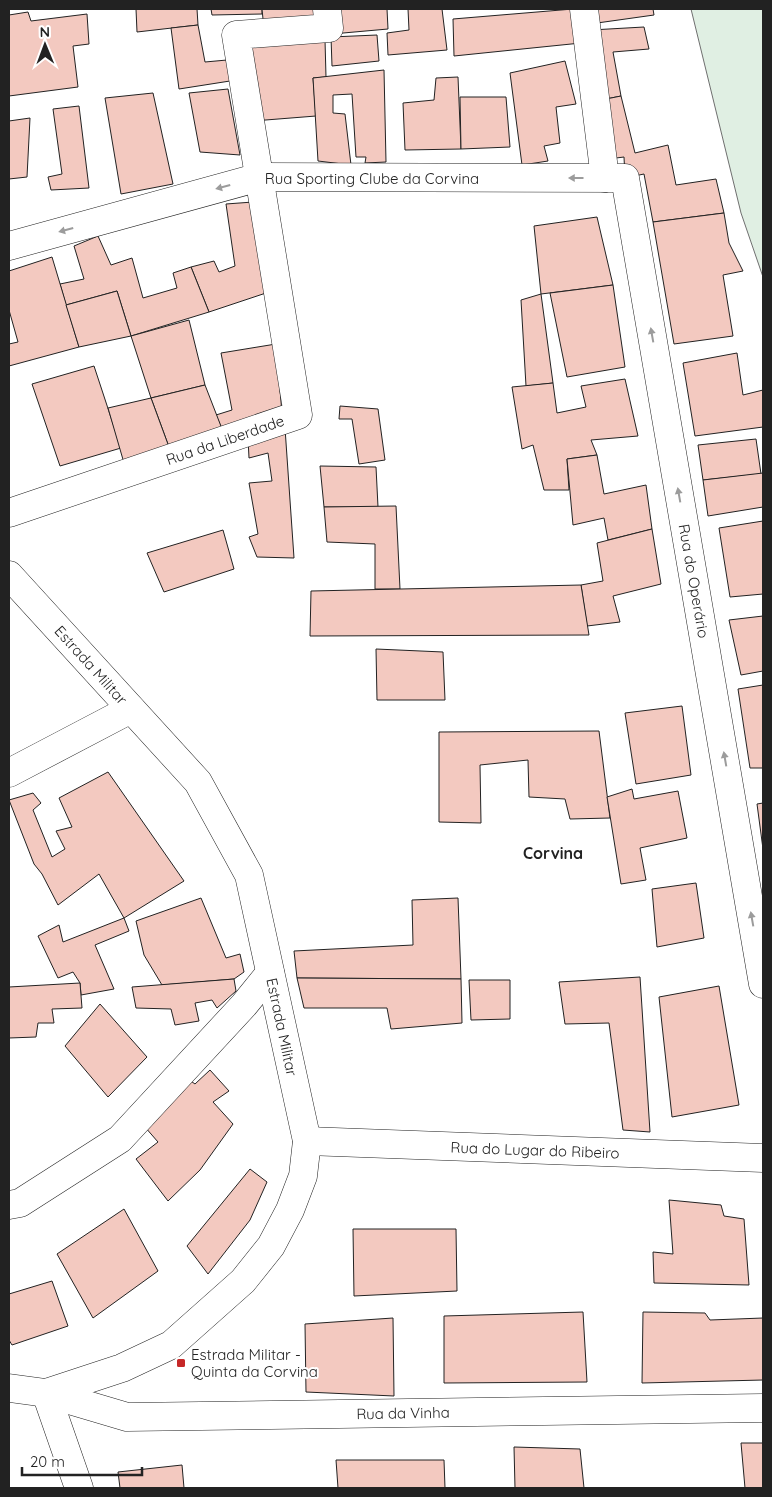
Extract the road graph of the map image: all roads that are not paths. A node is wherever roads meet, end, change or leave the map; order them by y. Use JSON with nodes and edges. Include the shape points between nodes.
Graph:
{"nodes":[{"id":1,"x":327,"y":9,"type":"edge"},
{"id":2,"x":584,"y":9,"type":"edge"},
{"id":3,"x":260,"y":177,"type":"junction"},
{"id":4,"x":615,"y":178,"type":"junction"},
{"id":5,"x":9,"y":246,"type":"edge"},
{"id":6,"x":9,"y":513,"type":"edge"},
{"id":7,"x":9,"y":575,"type":"edge"},
{"id":8,"x":131,"y":709,"type":"junction"},
{"id":9,"x":9,"y":773,"type":"edge"},
{"id":10,"x":270,"y":973,"type":"junction"},
{"id":11,"x":763,"y":984,"type":"edge"},
{"id":12,"x":307,"y":1141,"type":"junction"},
{"id":13,"x":763,"y":1158,"type":"edge"},
{"id":14,"x":9,"y":1205,"type":"edge"},
{"id":15,"x":9,"y":1388,"type":"edge"},
{"id":16,"x":46,"y":1393,"type":"junction"},
{"id":17,"x":763,"y":1408,"type":"edge"},
{"id":18,"x":79,"y":1488,"type":"edge"}],
"edges":[{"from":1,"to":3,"type":"street","via":[[329,28],[236,35]]},
{"from":2,"to":4,"type":"street","name":"Rua do Operário"},
{"from":4,"to":3,"type":"street","name":"Rua Sporting Clube da Corvina","one_way":true},
{"from":3,"to":5,"type":"street","name":"Rua Sporting Clube da Corvina","one_way":true},
{"from":3,"to":6,"type":"street","name":"Rua da Liberdade","via":[[298,415]]},
{"from":11,"to":4,"type":"street","name":"Rua do Operário","one_way":true},
{"from":7,"to":8,"type":"street","name":"Estrada Militar"},
{"from":8,"to":9,"type":"street"},
{"from":8,"to":10,"type":"street","name":"Estrada Militar","via":[[198,782],[249,876]]},
{"from":10,"to":12,"type":"street","name":"Estrada Militar"},
{"from":10,"to":14,"type":"street","via":[[120,1139],[20,1203]]},
{"from":12,"to":13,"type":"street","name":"Rua do Lugar do Ribeiro"},
{"from":12,"to":16,"type":"street","name":"Estrada Militar","via":[[303,1176],[290,1210],[271,1246],[243,1281],[171,1345],[122,1368]]},
{"from":15,"to":16,"type":"street","name":"Estrada Militar"},
{"from":16,"to":17,"type":"street","name":"Rua da Vinha","via":[[127,1418]]},
{"from":16,"to":18,"type":"street"}]}
